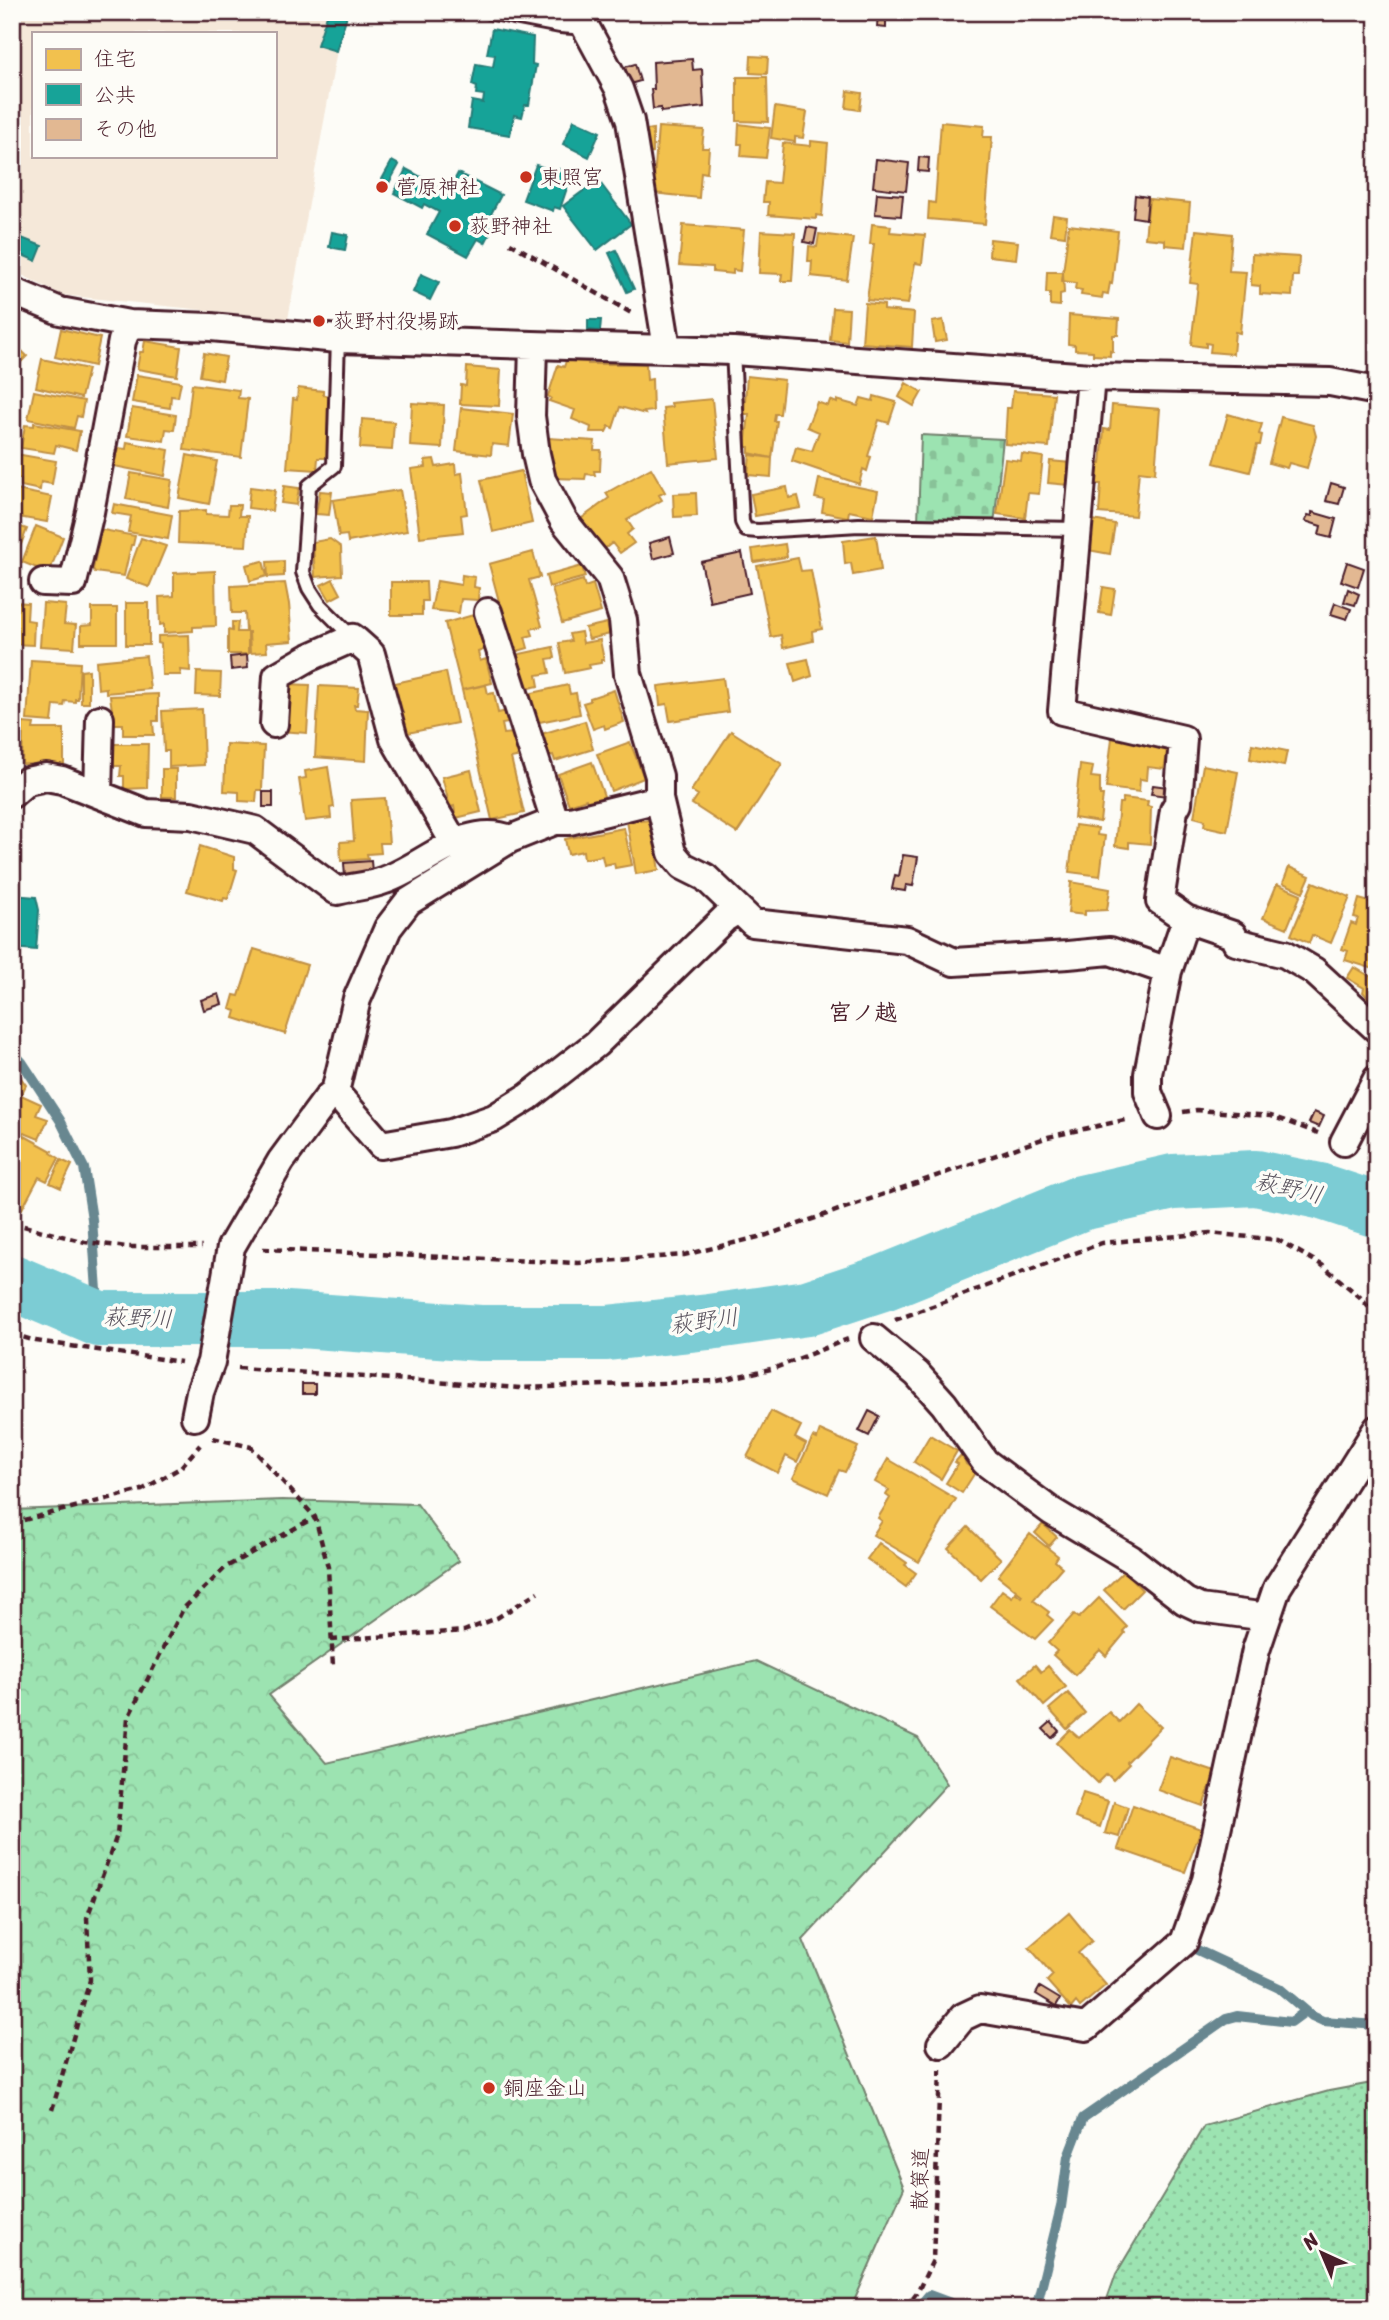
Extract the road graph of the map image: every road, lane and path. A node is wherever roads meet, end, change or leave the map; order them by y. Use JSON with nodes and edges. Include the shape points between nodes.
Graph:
{"nodes":[{"id":1,"x":488,"y":12,"type":"edge"},
{"id":2,"x":584,"y":20,"type":"edge"},
{"id":3,"x":509,"y":243,"type":"dead end"},
{"id":4,"x":12,"y":291,"type":"edge"},
{"id":5,"x":129,"y":324,"type":"junction"},
{"id":6,"x":338,"y":339,"type":"junction"},
{"id":7,"x":665,"y":340,"type":"junction"},
{"id":8,"x":533,"y":346,"type":"junction"},
{"id":9,"x":733,"y":351,"type":"junction"},
{"id":10,"x":1091,"y":377,"type":"junction"},
{"id":11,"x":1377,"y":391,"type":"edge"},
{"id":12,"x":1079,"y":529,"type":"junction"},
{"id":13,"x":43,"y":582,"type":"dead end"},
{"id":14,"x":488,"y":612,"type":"dead end"},
{"id":15,"x":353,"y":638,"type":"junction"},
{"id":16,"x":100,"y":719,"type":"dead end"},
{"id":17,"x":274,"y":724,"type":"dead end"},
{"id":18,"x":12,"y":794,"type":"edge"},
{"id":19,"x":98,"y":794,"type":"junction"},
{"id":20,"x":659,"y":799,"type":"junction"},
{"id":21,"x":555,"y":821,"type":"junction"},
{"id":22,"x":510,"y":839,"type":"junction"},
{"id":23,"x":455,"y":844,"type":"junction"},
{"id":24,"x":738,"y":910,"type":"junction"},
{"id":25,"x":1186,"y":919,"type":"junction"},
{"id":26,"x":1168,"y":971,"type":"junction"},
{"id":27,"x":1377,"y":1029,"type":"edge"},
{"id":28,"x":1377,"y":1079,"type":"edge"},
{"id":29,"x":335,"y":1092,"type":"junction"},
{"id":30,"x":1158,"y":1116,"type":"junction"},
{"id":31,"x":1344,"y":1142,"type":"joint"},
{"id":32,"x":12,"y":1223,"type":"edge"},
{"id":33,"x":230,"y":1255,"type":"junction"},
{"id":34,"x":1377,"y":1318,"type":"edge"},
{"id":35,"x":12,"y":1335,"type":"edge"},
{"id":36,"x":874,"y":1338,"type":"junction"},
{"id":37,"x":210,"y":1364,"type":"junction"},
{"id":38,"x":195,"y":1418,"type":"dead end"},
{"id":39,"x":1377,"y":1429,"type":"edge"},
{"id":40,"x":315,"y":1517,"type":"junction"},
{"id":41,"x":12,"y":1523,"type":"edge"},
{"id":42,"x":538,"y":1592,"type":"dead end"},
{"id":43,"x":1267,"y":1617,"type":"junction"},
{"id":44,"x":331,"y":1640,"type":"junction"},
{"id":45,"x":333,"y":1667,"type":"dead end"},
{"id":46,"x":941,"y":2044,"type":"joint"},
{"id":47,"x":52,"y":2110,"type":"dead end"},
{"id":48,"x":905,"y":2308,"type":"edge"}],
"edges":[{"from":1,"to":2,"type":"lane","via":[[560,26]]},
{"from":2,"to":7,"type":"street","via":[[630,121]]},
{"from":3,"to":7,"type":"path"},
{"from":4,"to":5,"type":"street","via":[[60,311]]},
{"from":5,"to":6,"type":"street"},
{"from":5,"to":13,"type":"street","via":[[90,512],[85,584]]},
{"from":6,"to":8,"type":"street"},
{"from":6,"to":15,"type":"lane","via":[[334,466],[310,486],[303,572],[320,605]]},
{"from":7,"to":8,"type":"street"},
{"from":7,"to":9,"type":"street"},
{"from":8,"to":20,"type":"street","via":[[531,416],[542,480],[564,521],[610,578],[623,620],[628,674],[659,776]]},
{"from":9,"to":10,"type":"street"},
{"from":9,"to":12,"type":"lane","via":[[746,530],[859,525]]},
{"from":10,"to":11,"type":"street","via":[[1330,382]]},
{"from":10,"to":12,"type":"street"},
{"from":12,"to":25,"type":"street","via":[[1062,711],[1184,739],[1160,901]]},
{"from":14,"to":21,"type":"street"},
{"from":15,"to":17,"type":"street","via":[[277,676]]},
{"from":15,"to":23,"type":"street","via":[[371,654],[394,739]]},
{"from":16,"to":19,"type":"street"},
{"from":18,"to":19,"type":"street","via":[[27,781],[46,777]]},
{"from":19,"to":23,"type":"street","via":[[146,813],[191,815],[255,830],[337,891],[386,880]]},
{"from":20,"to":21,"type":"street"},
{"from":20,"to":24,"type":"street","via":[[672,853],[683,866],[725,894]]},
{"from":21,"to":22,"type":"street"},
{"from":22,"to":23,"type":"street","via":[[496,833]]},
{"from":22,"to":29,"type":"street","via":[[408,902],[388,928],[357,999]]},
{"from":24,"to":26,"type":"street","via":[[753,923],[907,940],[954,962],[1110,951]]},
{"from":24,"to":29,"type":"street","via":[[596,1044],[494,1118],[451,1133],[381,1145]]},
{"from":25,"to":26,"type":"street"},
{"from":25,"to":27,"type":"street","via":[[1233,935],[1236,942],[1285,954],[1314,971]]},
{"from":26,"to":30,"type":"street","via":[[1148,1073],[1148,1092]]},
{"from":28,"to":31,"type":"street"},
{"from":29,"to":33,"type":"street","via":[[281,1161]]},
{"from":30,"to":31,"type":"path","via":[[1197,1110],[1271,1116]]},
{"from":30,"to":33,"type":"path","via":[[1117,1120],[1048,1137],[767,1235],[684,1255],[578,1263]]},
{"from":32,"to":33,"type":"path","via":[[85,1242]]},
{"from":33,"to":37,"type":"street"},
{"from":34,"to":36,"type":"path","via":[[1322,1265],[1278,1240],[1210,1233],[1102,1243],[896,1319]]},
{"from":35,"to":37,"type":"path"},
{"from":36,"to":37,"type":"path","via":[[845,1340],[775,1368],[717,1381],[520,1388]]},
{"from":36,"to":43,"type":"street","via":[[944,1404],[985,1462],[1051,1511],[1131,1559],[1199,1608]]},
{"from":37,"to":38,"type":"street"},
{"from":39,"to":43,"type":"street","via":[[1277,1588]]},
{"from":40,"to":41,"type":"path","via":[[251,1447],[207,1437],[180,1468],[142,1490]]},
{"from":40,"to":44,"type":"path","via":[[328,1567]]},
{"from":40,"to":47,"type":"path","via":[[226,1567],[183,1609],[128,1718],[117,1835],[87,1918],[90,1980]]},
{"from":42,"to":44,"type":"path","via":[[497,1618],[464,1631]]},
{"from":43,"to":46,"type":"street","via":[[1206,1880],[1184,1942],[1086,2027],[980,2009],[963,2017]]},
{"from":44,"to":45,"type":"path"},
{"from":46,"to":48,"type":"path","name":"散策道","via":[[933,2260]]}]}
